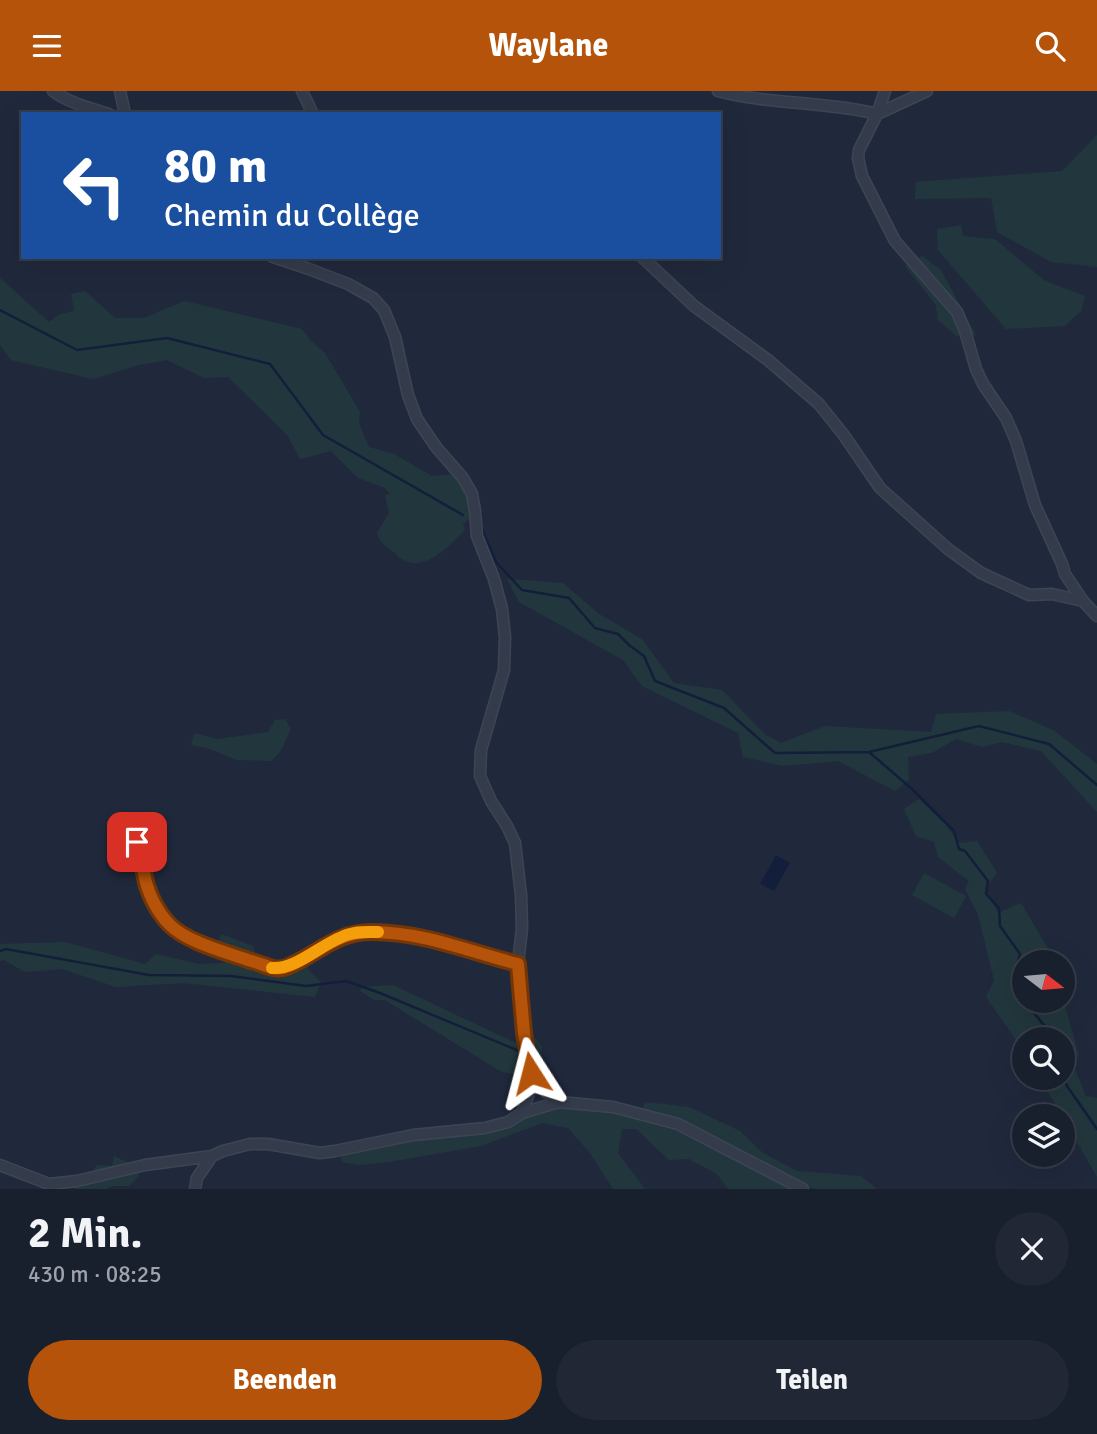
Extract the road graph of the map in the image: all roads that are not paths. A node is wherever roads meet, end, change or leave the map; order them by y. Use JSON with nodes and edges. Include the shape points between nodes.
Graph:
{"nodes":[{"id":1,"x":53,"y":91,"type":"edge"},
{"id":2,"x":120,"y":91,"type":"edge"},
{"id":3,"x":302,"y":91,"type":"edge"},
{"id":4,"x":718,"y":91,"type":"edge"},
{"id":5,"x":885,"y":91,"type":"edge"},
{"id":6,"x":927,"y":91,"type":"edge"},
{"id":7,"x":103,"y":112,"type":"edge"},
{"id":8,"x":125,"y":112,"type":"edge"},
{"id":9,"x":312,"y":112,"type":"edge"},
{"id":10,"x":877,"y":114,"type":"junction"},
{"id":11,"x":279,"y":259,"type":"edge"},
{"id":12,"x":306,"y":259,"type":"edge"},
{"id":13,"x":644,"y":259,"type":"edge"},
{"id":14,"x":309,"y":269,"type":"junction"},
{"id":15,"x":1065,"y":575,"type":"junction"},
{"id":16,"x":1052,"y":594,"type":"junction"},
{"id":17,"x":1083,"y":601,"type":"junction"},
{"id":18,"x":1097,"y":616,"type":"edge"},
{"id":19,"x":137,"y":842,"type":"dead end"},
{"id":20,"x":518,"y":964,"type":"junction"},
{"id":21,"x":533,"y":1082,"type":"junction"},
{"id":22,"x":559,"y":1102,"type":"junction"},
{"id":23,"x":522,"y":1113,"type":"junction"},
{"id":24,"x":212,"y":1156,"type":"junction"},
{"id":25,"x":0,"y":1165,"type":"edge"},
{"id":26,"x":195,"y":1189,"type":"edge"},
{"id":27,"x":803,"y":1189,"type":"edge"}],
"edges":[{"from":1,"to":7,"type":"street"},
{"from":2,"to":8,"type":"street"},
{"from":3,"to":9,"type":"street"},
{"from":4,"to":10,"type":"street"},
{"from":5,"to":10,"type":"street"},
{"from":6,"to":10,"type":"street"},
{"from":10,"to":15,"type":"street","via":[[859,150],[862,176],[895,241],[957,312],[975,369],[1016,440],[1035,506]]},
{"from":11,"to":14,"type":"street"},
{"from":12,"to":14,"type":"street"},
{"from":13,"to":16,"type":"street","via":[[694,306],[819,404],[880,488],[948,549],[981,573],[1029,595]]},
{"from":14,"to":20,"type":"street","via":[[373,298],[384,310],[417,419],[472,494],[477,536],[494,579],[505,637],[504,670],[481,750],[480,776],[515,843],[522,928]]},
{"from":15,"to":16,"type":"street"},
{"from":15,"to":17,"type":"street"},
{"from":16,"to":17,"type":"street"},
{"from":17,"to":18,"type":"street"},
{"from":19,"to":20,"type":"street","via":[[149,893],[172,927],[218,950],[276,969],[350,933],[372,932],[417,935]]},
{"from":20,"to":21,"type":"street"},
{"from":21,"to":22,"type":"street"},
{"from":21,"to":23,"type":"street"},
{"from":22,"to":23,"type":"street"},
{"from":22,"to":27,"type":"street","via":[[613,1107],[678,1124]]},
{"from":23,"to":24,"type":"street","via":[[485,1128],[413,1135],[335,1151],[250,1144]]},
{"from":24,"to":25,"type":"street","via":[[48,1184]]},
{"from":24,"to":26,"type":"street"}]}
